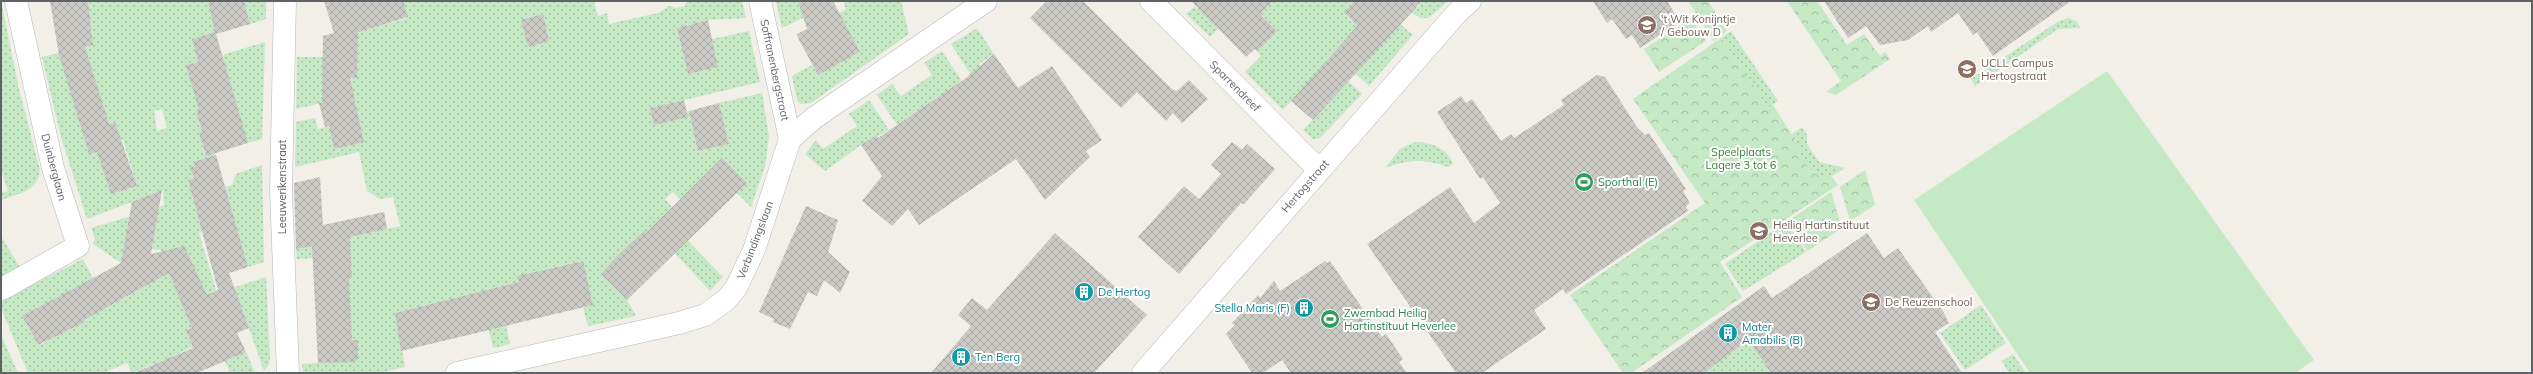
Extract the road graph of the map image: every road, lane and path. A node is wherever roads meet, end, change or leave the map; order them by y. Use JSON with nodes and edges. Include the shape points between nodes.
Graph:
{"nodes":[{"id":1,"x":16,"y":1,"type":"edge"},
{"id":2,"x":285,"y":1,"type":"edge"},
{"id":3,"x":760,"y":1,"type":"edge"},
{"id":4,"x":986,"y":1,"type":"edge"},
{"id":5,"x":1151,"y":1,"type":"edge"},
{"id":6,"x":1470,"y":1,"type":"edge"},
{"id":7,"x":790,"y":139,"type":"junction"},
{"id":8,"x":1319,"y":170,"type":"junction"},
{"id":9,"x":2,"y":289,"type":"edge"},
{"id":10,"x":288,"y":373,"type":"edge"},
{"id":11,"x":457,"y":373,"type":"edge"},
{"id":12,"x":1143,"y":373,"type":"edge"}],
"edges":[{"from":1,"to":9,"type":"street","name":"Duinberglaan","via":[[53,168],[78,246]]},
{"from":2,"to":10,"type":"street","name":"Leeuwerikenstraat","via":[[281,190]]},
{"from":3,"to":7,"type":"street","name":"Saffranenbergstraat"},
{"from":4,"to":7,"type":"street","via":[[814,118]]},
{"from":5,"to":8,"type":"street","name":"Sparrendreef"},
{"from":6,"to":8,"type":"street","name":"Hertogstraat"},
{"from":7,"to":11,"type":"street","name":"Verbindingslaan","via":[[746,270],[726,300],[705,315]]},
{"from":8,"to":12,"type":"street","name":"Hertogstraat"}]}
